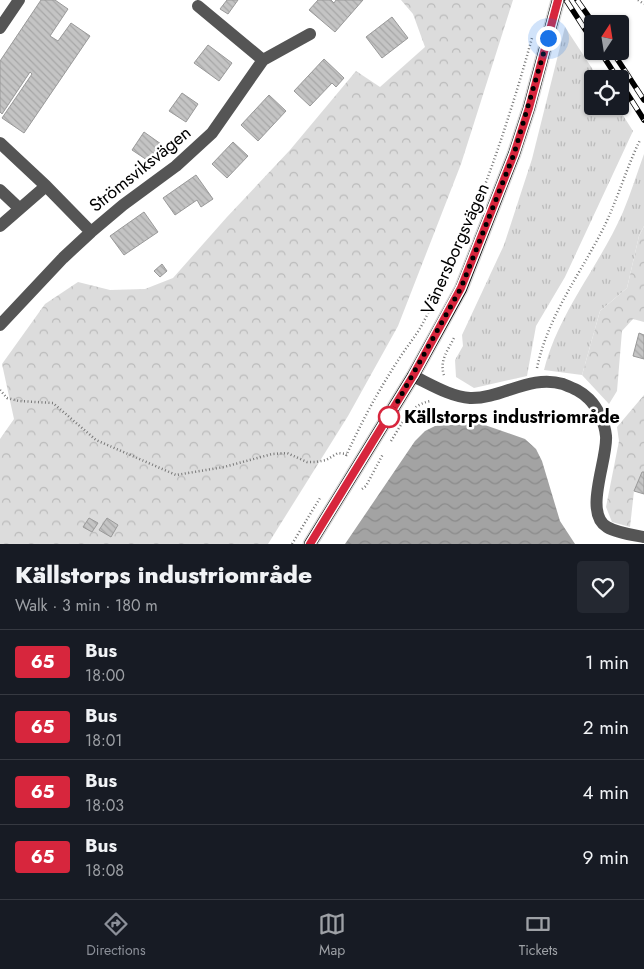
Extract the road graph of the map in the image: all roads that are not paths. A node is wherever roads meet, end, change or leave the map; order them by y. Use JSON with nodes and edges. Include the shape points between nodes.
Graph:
{"nodes":[{"id":1,"x":18,"y":0,"type":"edge"},
{"id":2,"x":558,"y":0,"type":"edge"},
{"id":3,"x":198,"y":6,"type":"dead end"},
{"id":4,"x":0,"y":28,"type":"edge"},
{"id":5,"x":310,"y":34,"type":"dead end"},
{"id":6,"x":264,"y":60,"type":"junction"},
{"id":7,"x":0,"y":143,"type":"edge"},
{"id":8,"x":46,"y":186,"type":"junction"},
{"id":9,"x":0,"y":190,"type":"edge"},
{"id":10,"x":18,"y":208,"type":"junction"},
{"id":11,"x":0,"y":226,"type":"edge"},
{"id":12,"x":91,"y":232,"type":"junction"},
{"id":13,"x":0,"y":325,"type":"edge"},
{"id":14,"x":413,"y":376,"type":"junction"},
{"id":15,"x":644,"y":537,"type":"edge"},
{"id":16,"x":310,"y":544,"type":"edge"}],
"edges":[{"from":1,"to":4,"type":"street"},
{"from":2,"to":14,"type":"main road","name":"Vänersborgsvägen","via":[[514,154],[461,288]]},
{"from":3,"to":6,"type":"street"},
{"from":5,"to":6,"type":"street","name":"Strömsviksvägen"},
{"from":6,"to":12,"type":"street","name":"Strömsviksvägen","via":[[212,133],[176,166]]},
{"from":7,"to":8,"type":"street","name":"Strömsviksvägen"},
{"from":8,"to":10,"type":"street"},
{"from":8,"to":12,"type":"street","name":"Strömsviksvägen"},
{"from":9,"to":10,"type":"street"},
{"from":10,"to":11,"type":"street"},
{"from":12,"to":13,"type":"street","name":"Strömsviksvägen"},
{"from":14,"to":15,"type":"street","via":[[469,398],[497,394],[537,382],[554,382],[577,389],[599,412],[606,436],[596,506],[599,519],[607,527]]},
{"from":14,"to":16,"type":"main road","name":"Vänersborgsvägen"}]}
